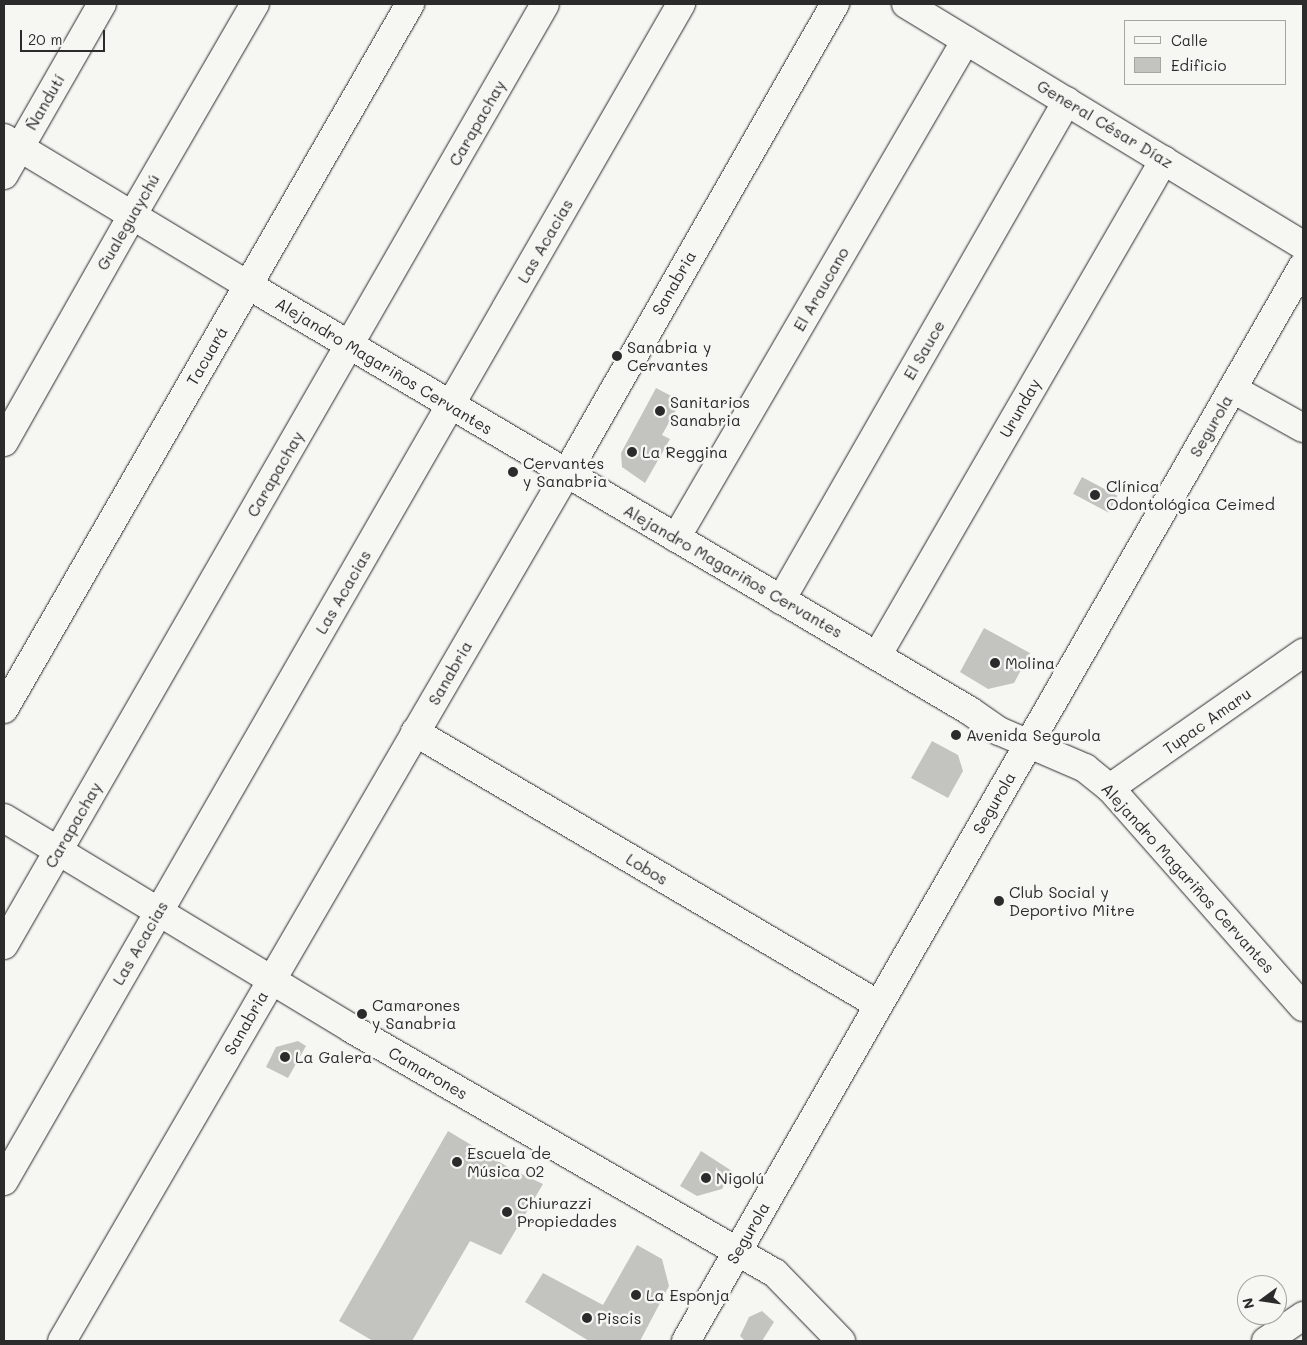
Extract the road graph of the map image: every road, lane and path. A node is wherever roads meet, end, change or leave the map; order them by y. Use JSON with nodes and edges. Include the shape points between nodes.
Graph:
{"nodes":[{"id":1,"x":102,"y":4,"type":"edge"},
{"id":2,"x":255,"y":4,"type":"edge"},
{"id":3,"x":410,"y":4,"type":"edge"},
{"id":4,"x":545,"y":4,"type":"edge"},
{"id":5,"x":681,"y":4,"type":"edge"},
{"id":6,"x":835,"y":4,"type":"edge"},
{"id":7,"x":906,"y":4,"type":"edge"},
{"id":8,"x":966,"y":40,"type":"junction"},
{"id":9,"x":1067,"y":101,"type":"junction"},
{"id":10,"x":12,"y":143,"type":"edge"},
{"id":11,"x":1164,"y":160,"type":"junction"},
{"id":12,"x":4,"y":174,"type":"edge"},
{"id":13,"x":132,"y":216,"type":"junction"},
{"id":14,"x":1303,"y":244,"type":"edge"},
{"id":15,"x":1303,"y":266,"type":"edge"},
{"id":16,"x":248,"y":285,"type":"junction"},
{"id":17,"x":349,"y":345,"type":"junction"},
{"id":18,"x":1233,"y":389,"type":"junction"},
{"id":19,"x":451,"y":405,"type":"junction"},
{"id":20,"x":1303,"y":428,"type":"edge"},
{"id":21,"x":4,"y":442,"type":"edge"},
{"id":22,"x":566,"y":474,"type":"junction"},
{"id":23,"x":676,"y":538,"type":"junction"},
{"id":24,"x":782,"y":600,"type":"junction"},
{"id":25,"x":1303,"y":653,"type":"edge"},
{"id":26,"x":877,"y":656,"type":"junction"},
{"id":27,"x":4,"y":709,"type":"edge"},
{"id":28,"x":416,"y":732,"type":"junction"},
{"id":29,"x":1029,"y":744,"type":"junction"},
{"id":30,"x":1110,"y":788,"type":"junction"},
{"id":31,"x":4,"y":818,"type":"edge"},
{"id":32,"x":57,"y":852,"type":"junction"},
{"id":33,"x":158,"y":913,"type":"junction"},
{"id":34,"x":4,"y":945,"type":"edge"},
{"id":35,"x":271,"y":980,"type":"junction"},
{"id":36,"x":879,"y":1005,"type":"junction"},
{"id":37,"x":1303,"y":1007,"type":"edge"},
{"id":38,"x":4,"y":1181,"type":"edge"},
{"id":39,"x":737,"y":1252,"type":"junction"},
{"id":40,"x":1303,"y":1316,"type":"edge"},
{"id":41,"x":62,"y":1341,"type":"edge"},
{"id":42,"x":686,"y":1341,"type":"edge"},
{"id":43,"x":841,"y":1341,"type":"edge"},
{"id":44,"x":1266,"y":1341,"type":"edge"}],
"edges":[{"from":1,"to":10,"type":"street","name":"Ñandutí"},
{"from":2,"to":13,"type":"street","name":"Gualeguaychú"},
{"from":3,"to":16,"type":"street","name":"Tacuará"},
{"from":4,"to":17,"type":"street","name":"Carapachay"},
{"from":5,"to":19,"type":"street","name":"Las Acacias"},
{"from":6,"to":22,"type":"street","name":"Sanabria"},
{"from":7,"to":8,"type":"street","name":"General César Díaz"},
{"from":8,"to":9,"type":"street","name":"General César Díaz"},
{"from":8,"to":23,"type":"street","name":"El Araucano"},
{"from":9,"to":11,"type":"street","name":"General César Díaz"},
{"from":9,"to":24,"type":"street","name":"El Sauce"},
{"from":10,"to":12,"type":"street","name":"Ñandutí"},
{"from":10,"to":13,"type":"street","name":"Alejandro Magariños Cervantes"},
{"from":11,"to":14,"type":"street","name":"General César Díaz"},
{"from":11,"to":26,"type":"street","name":"Urunday"},
{"from":13,"to":16,"type":"street","name":"Alejandro Magariños Cervantes"},
{"from":13,"to":21,"type":"street","name":"Gualeguaychú"},
{"from":15,"to":18,"type":"street","name":"Segurola"},
{"from":16,"to":17,"type":"street","name":"Alejandro Magariños Cervantes"},
{"from":16,"to":27,"type":"street","name":"Tacuará"},
{"from":17,"to":19,"type":"street","name":"Alejandro Magariños Cervantes"},
{"from":17,"to":32,"type":"street","name":"Carapachay"},
{"from":18,"to":20,"type":"street"},
{"from":18,"to":29,"type":"street","name":"Segurola"},
{"from":19,"to":22,"type":"street","name":"Alejandro Magariños Cervantes"},
{"from":19,"to":33,"type":"street","name":"Las Acacias"},
{"from":22,"to":23,"type":"street","name":"Alejandro Magariños Cervantes"},
{"from":22,"to":28,"type":"street","name":"Sanabria"},
{"from":23,"to":24,"type":"street","name":"Alejandro Magariños Cervantes"},
{"from":24,"to":26,"type":"street","name":"Alejandro Magariños Cervantes"},
{"from":25,"to":30,"type":"street","name":"Tupac Amaru"},
{"from":26,"to":29,"type":"street","name":"Alejandro Magariños Cervantes","via":[[999,731]]},
{"from":28,"to":35,"type":"street","name":"Sanabria"},
{"from":28,"to":36,"type":"street","name":"Lobos"},
{"from":29,"to":30,"type":"street","name":"Alejandro Magariños Cervantes","via":[[1085,768]]},
{"from":29,"to":36,"type":"street","name":"Segurola"},
{"from":30,"to":37,"type":"street","name":"Alejandro Magariños Cervantes"},
{"from":31,"to":32,"type":"street","name":"Camarones"},
{"from":32,"to":33,"type":"street","name":"Camarones"},
{"from":32,"to":34,"type":"street","name":"Carapachay"},
{"from":33,"to":35,"type":"street","name":"Camarones"},
{"from":33,"to":38,"type":"street","name":"Las Acacias"},
{"from":35,"to":39,"type":"street","name":"Camarones"},
{"from":35,"to":41,"type":"street","name":"Sanabria"},
{"from":36,"to":39,"type":"street","name":"Segurola"},
{"from":39,"to":42,"type":"street","name":"Segurola"},
{"from":39,"to":43,"type":"street","name":"Camarones","via":[[775,1274]]},
{"from":40,"to":44,"type":"street"}]}
